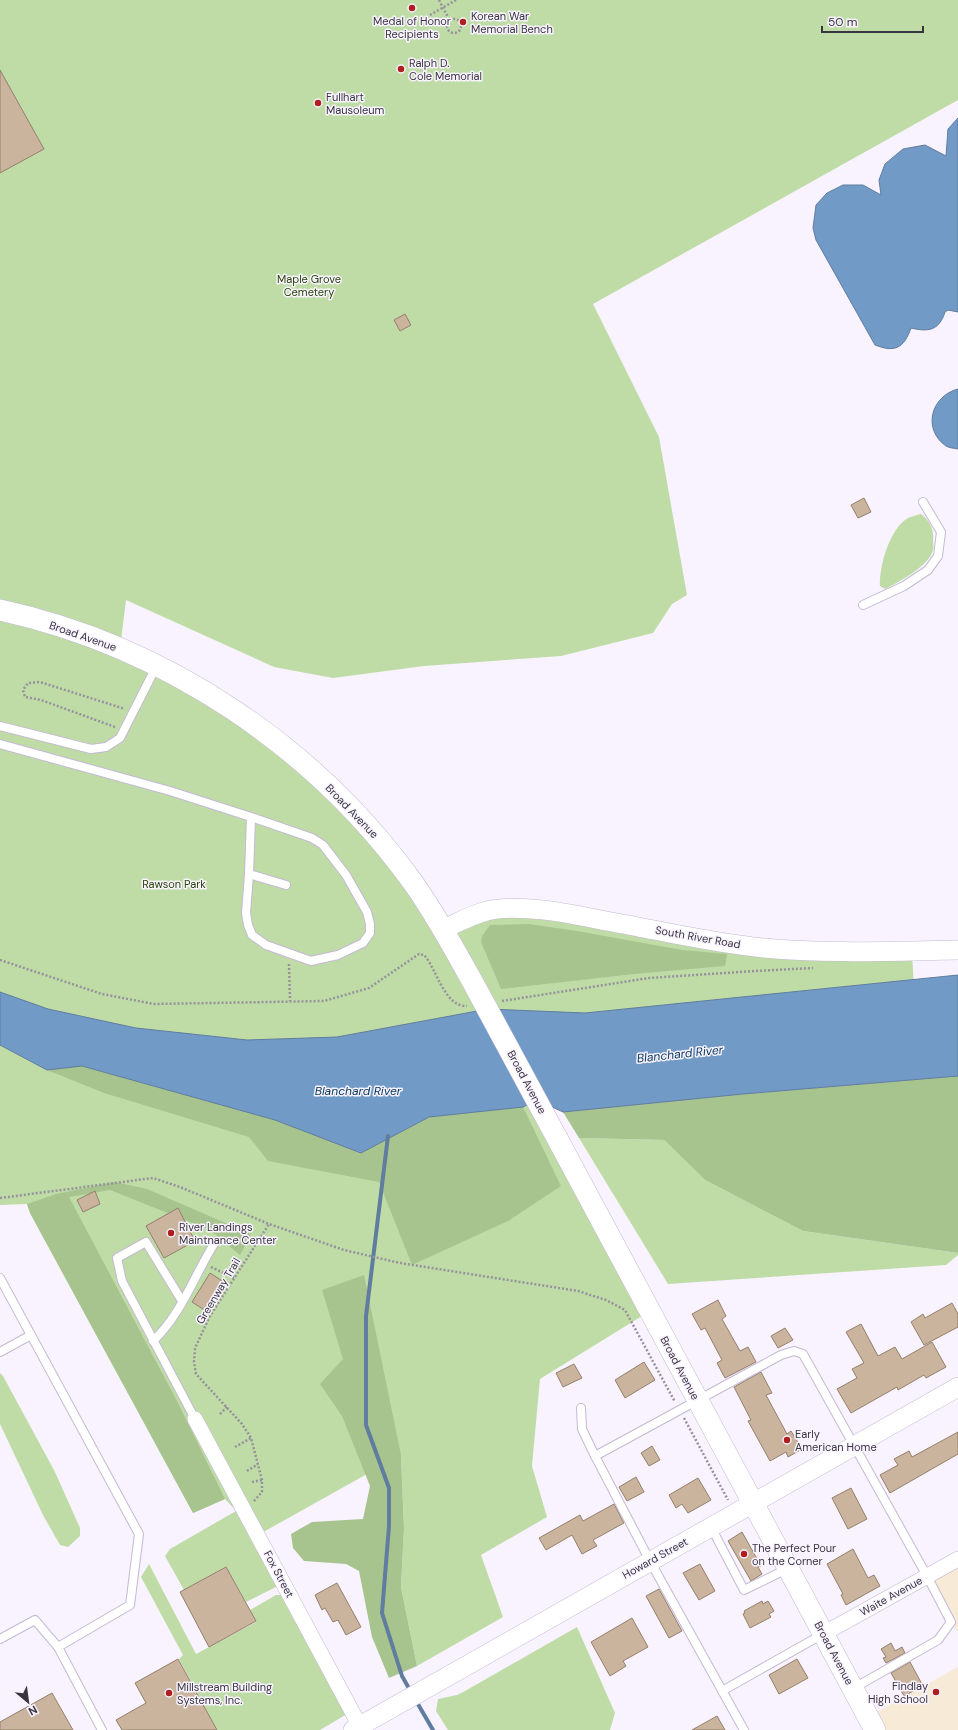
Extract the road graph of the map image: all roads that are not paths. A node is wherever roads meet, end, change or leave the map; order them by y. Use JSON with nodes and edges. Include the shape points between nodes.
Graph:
{"nodes":[{"id":1,"x":923,"y":502,"type":"dead end"},
{"id":2,"x":863,"y":605,"type":"dead end"},
{"id":3,"x":0,"y":610,"type":"edge"},
{"id":4,"x":156,"y":666,"type":"junction"},
{"id":5,"x":0,"y":726,"type":"edge"},
{"id":6,"x":0,"y":744,"type":"edge"},
{"id":7,"x":251,"y":817,"type":"junction"},
{"id":8,"x":250,"y":874,"type":"junction"},
{"id":9,"x":286,"y":885,"type":"dead end"},
{"id":10,"x":443,"y":929,"type":"junction"},
{"id":11,"x":958,"y":950,"type":"edge"},
{"id":12,"x":214,"y":1244,"type":"dead end"},
{"id":13,"x":0,"y":1278,"type":"edge"},
{"id":14,"x":182,"y":1301,"type":"junction"},
{"id":15,"x":31,"y":1335,"type":"junction"},
{"id":16,"x":153,"y":1340,"type":"junction"},
{"id":17,"x":0,"y":1352,"type":"edge"},
{"id":18,"x":958,"y":1387,"type":"edge"},
{"id":19,"x":689,"y":1406,"type":"junction"},
{"id":20,"x":581,"y":1408,"type":"dead end"},
{"id":21,"x":195,"y":1419,"type":"joint"},
{"id":22,"x":853,"y":1446,"type":"junction"},
{"id":23,"x":595,"y":1456,"type":"junction"},
{"id":24,"x":744,"y":1508,"type":"junction"},
{"id":25,"x":711,"y":1526,"type":"junction"},
{"id":26,"x":958,"y":1559,"type":"edge"},
{"id":27,"x":650,"y":1560,"type":"junction"},
{"id":28,"x":788,"y":1569,"type":"junction"},
{"id":29,"x":927,"y":1576,"type":"junction"},
{"id":30,"x":823,"y":1634,"type":"junction"},
{"id":31,"x":0,"y":1639,"type":"edge"},
{"id":32,"x":58,"y":1647,"type":"junction"},
{"id":33,"x":853,"y":1689,"type":"junction"},
{"id":34,"x":722,"y":1691,"type":"junction"},
{"id":35,"x":359,"y":1729,"type":"edge"},
{"id":36,"x":102,"y":1730,"type":"edge"},
{"id":37,"x":744,"y":1730,"type":"edge"},
{"id":38,"x":875,"y":1730,"type":"edge"}],
"edges":[{"from":1,"to":2,"type":"lane","via":[[941,532],[938,556],[928,570],[904,586]]},
{"from":3,"to":4,"type":"main road","name":"Broad Avenue","via":[[69,630]]},
{"from":4,"to":5,"type":"lane","via":[[120,738],[106,747],[91,749]]},
{"from":4,"to":10,"type":"main road","name":"Broad Avenue","via":[[211,696],[251,722],[314,773],[343,800],[390,853]]},
{"from":6,"to":7,"type":"lane","via":[[170,790]]},
{"from":7,"to":8,"type":"lane"},
{"from":7,"to":8,"type":"lane","via":[[312,838],[323,845],[346,875],[367,912],[370,933],[363,943],[338,955],[311,961],[266,945],[252,935],[248,925],[246,913]]},
{"from":8,"to":9,"type":"lane"},
{"from":10,"to":11,"type":"street","name":"South River Road","via":[[483,912],[533,909],[764,948],[841,952]]},
{"from":10,"to":19,"type":"main road","name":"Broad Avenue","bridge":true,"via":[[474,998],[558,1140]]},
{"from":12,"to":14,"type":"lane"},
{"from":13,"to":15,"type":"lane"},
{"from":14,"to":16,"type":"lane","via":[[164,1331]]},
{"from":14,"to":16,"type":"lane","via":[[146,1242],[118,1258],[122,1281]]},
{"from":15,"to":17,"type":"lane"},
{"from":15,"to":32,"type":"lane","via":[[138,1534],[130,1605]]},
{"from":16,"to":21,"type":"lane"},
{"from":18,"to":22,"type":"street","name":"Howard Street"},
{"from":19,"to":22,"type":"lane","via":[[781,1355],[794,1351],[803,1354]]},
{"from":19,"to":23,"type":"lane"},
{"from":19,"to":24,"type":"main road","name":"Broad Avenue"},
{"from":20,"to":23,"type":"lane","via":[[582,1429]]},
{"from":21,"to":35,"type":"street","name":"Fox Street"},
{"from":22,"to":24,"type":"street","name":"Howard Street"},
{"from":22,"to":29,"type":"lane"},
{"from":23,"to":27,"type":"lane"},
{"from":24,"to":25,"type":"street","name":"Howard Street"},
{"from":24,"to":28,"type":"main road","name":"Broad Avenue"},
{"from":25,"to":27,"type":"street","name":"Howard Street"},
{"from":25,"to":28,"type":"lane","via":[[744,1590]]},
{"from":26,"to":29,"type":"street","name":"Waite Avenue"},
{"from":27,"to":34,"type":"lane"},
{"from":27,"to":35,"type":"street","name":"Howard Street"},
{"from":28,"to":30,"type":"main road","name":"Broad Avenue"},
{"from":29,"to":30,"type":"street","name":"Waite Avenue"},
{"from":29,"to":33,"type":"lane","via":[[951,1622],[938,1640]]},
{"from":30,"to":33,"type":"main road","name":"Broad Avenue"},
{"from":30,"to":34,"type":"lane"},
{"from":31,"to":32,"type":"lane","via":[[35,1620]]},
{"from":32,"to":36,"type":"lane"},
{"from":33,"to":38,"type":"main road","name":"Broad Avenue"},
{"from":34,"to":37,"type":"lane"}]}
